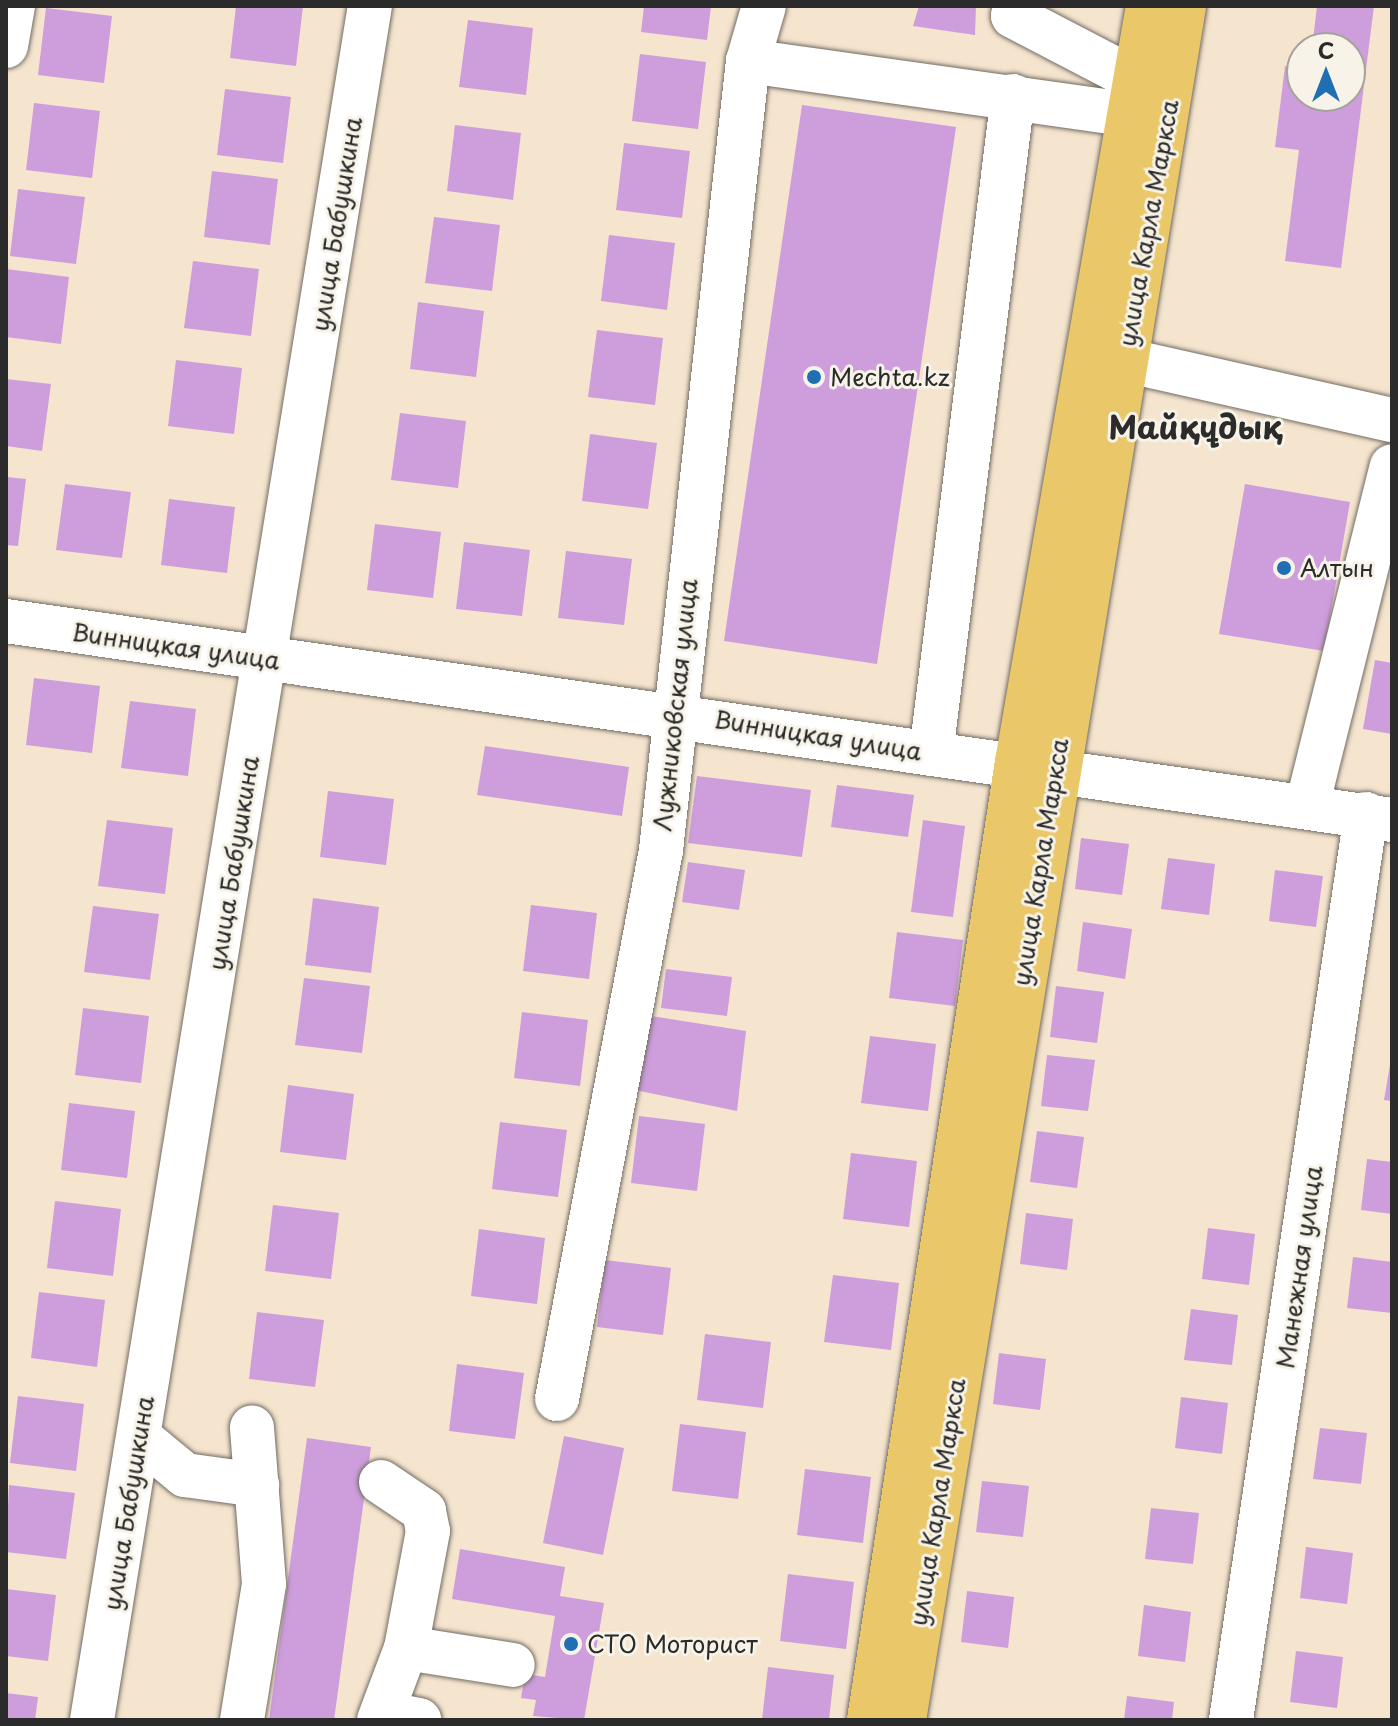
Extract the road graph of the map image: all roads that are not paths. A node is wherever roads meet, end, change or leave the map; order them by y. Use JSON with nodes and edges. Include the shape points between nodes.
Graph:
{"nodes":[{"id":1,"x":13,"y":6,"type":"edge"},
{"id":2,"x":370,"y":6,"type":"edge"},
{"id":3,"x":764,"y":6,"type":"edge"},
{"id":4,"x":1015,"y":6,"type":"edge"},
{"id":5,"x":1148,"y":6,"type":"edge"},
{"id":6,"x":1184,"y":6,"type":"edge"},
{"id":7,"x":6,"y":46,"type":"edge"},
{"id":8,"x":748,"y":61,"type":"junction"},
{"id":9,"x":1013,"y":96,"type":"junction"},
{"id":10,"x":1134,"y":98,"type":"junction"},
{"id":11,"x":1125,"y":360,"type":"junction"},
{"id":12,"x":1392,"y":420,"type":"edge"},
{"id":13,"x":1392,"y":466,"type":"edge"},
{"id":14,"x":6,"y":621,"type":"edge"},
{"id":15,"x":267,"y":660,"type":"junction"},
{"id":16,"x":672,"y":712,"type":"junction"},
{"id":17,"x":931,"y":754,"type":"junction"},
{"id":18,"x":1036,"y":764,"type":"junction"},
{"id":19,"x":1307,"y":806,"type":"junction"},
{"id":20,"x":1379,"y":817,"type":"edge"},
{"id":21,"x":557,"y":1399,"type":"dead end"},
{"id":22,"x":252,"y":1427,"type":"dead end"},
{"id":23,"x":139,"y":1437,"type":"junction"},
{"id":24,"x":381,"y":1482,"type":"dead end"},
{"id":25,"x":257,"y":1485,"type":"junction"},
{"id":26,"x":406,"y":1648,"type":"junction"},
{"id":27,"x":513,"y":1665,"type":"dead end"},
{"id":28,"x":394,"y":1718,"type":"edge"},
{"id":29,"x":92,"y":1720,"type":"edge"},
{"id":30,"x":242,"y":1720,"type":"edge"},
{"id":31,"x":869,"y":1720,"type":"edge"},
{"id":32,"x":904,"y":1720,"type":"edge"},
{"id":33,"x":1231,"y":1720,"type":"edge"}],
"edges":[{"from":1,"to":7,"type":"street"},
{"from":2,"to":15,"type":"street","name":"улица Бабушкина"},
{"from":3,"to":8,"type":"street","name":"Лужниковская улица"},
{"from":4,"to":10,"type":"street","via":[[1013,16]]},
{"from":5,"to":10,"type":"main road","name":"улица Карла Маркса"},
{"from":6,"to":11,"type":"main road","name":"улица Карла Маркса"},
{"from":8,"to":9,"type":"street"},
{"from":8,"to":16,"type":"street","name":"Лужниковская улица"},
{"from":9,"to":10,"type":"street"},
{"from":9,"to":17,"type":"street"},
{"from":10,"to":18,"type":"main road","name":"улица Карла Маркса"},
{"from":11,"to":12,"type":"street"},
{"from":11,"to":18,"type":"main road","name":"улица Карла Маркса"},
{"from":13,"to":19,"type":"street"},
{"from":14,"to":15,"type":"street","name":"Винницкая улица"},
{"from":15,"to":16,"type":"street","name":"Винницкая улица"},
{"from":15,"to":23,"type":"street","name":"улица Бабушкина"},
{"from":16,"to":17,"type":"street","name":"Винницкая улица"},
{"from":16,"to":21,"type":"street","name":"Лужниковская улица","via":[[661,850]]},
{"from":17,"to":18,"type":"street","name":"Винницкая улица"},
{"from":18,"to":19,"type":"street","name":"Винницкая улица"},
{"from":18,"to":31,"type":"main road","name":"улица Карла Маркса"},
{"from":18,"to":32,"type":"main road","name":"улица Карла Маркса"},
{"from":19,"to":20,"type":"street","name":"Винницкая улица"},
{"from":20,"to":33,"type":"street","name":"Манежная улица"},
{"from":22,"to":25,"type":"street"},
{"from":23,"to":25,"type":"street","via":[[185,1475]]},
{"from":23,"to":29,"type":"street","name":"улица Бабушкина"},
{"from":24,"to":26,"type":"street","via":[[424,1511],[428,1531]]},
{"from":25,"to":30,"type":"street","via":[[264,1584]]},
{"from":26,"to":27,"type":"street"},
{"from":26,"to":28,"type":"street"}]}
